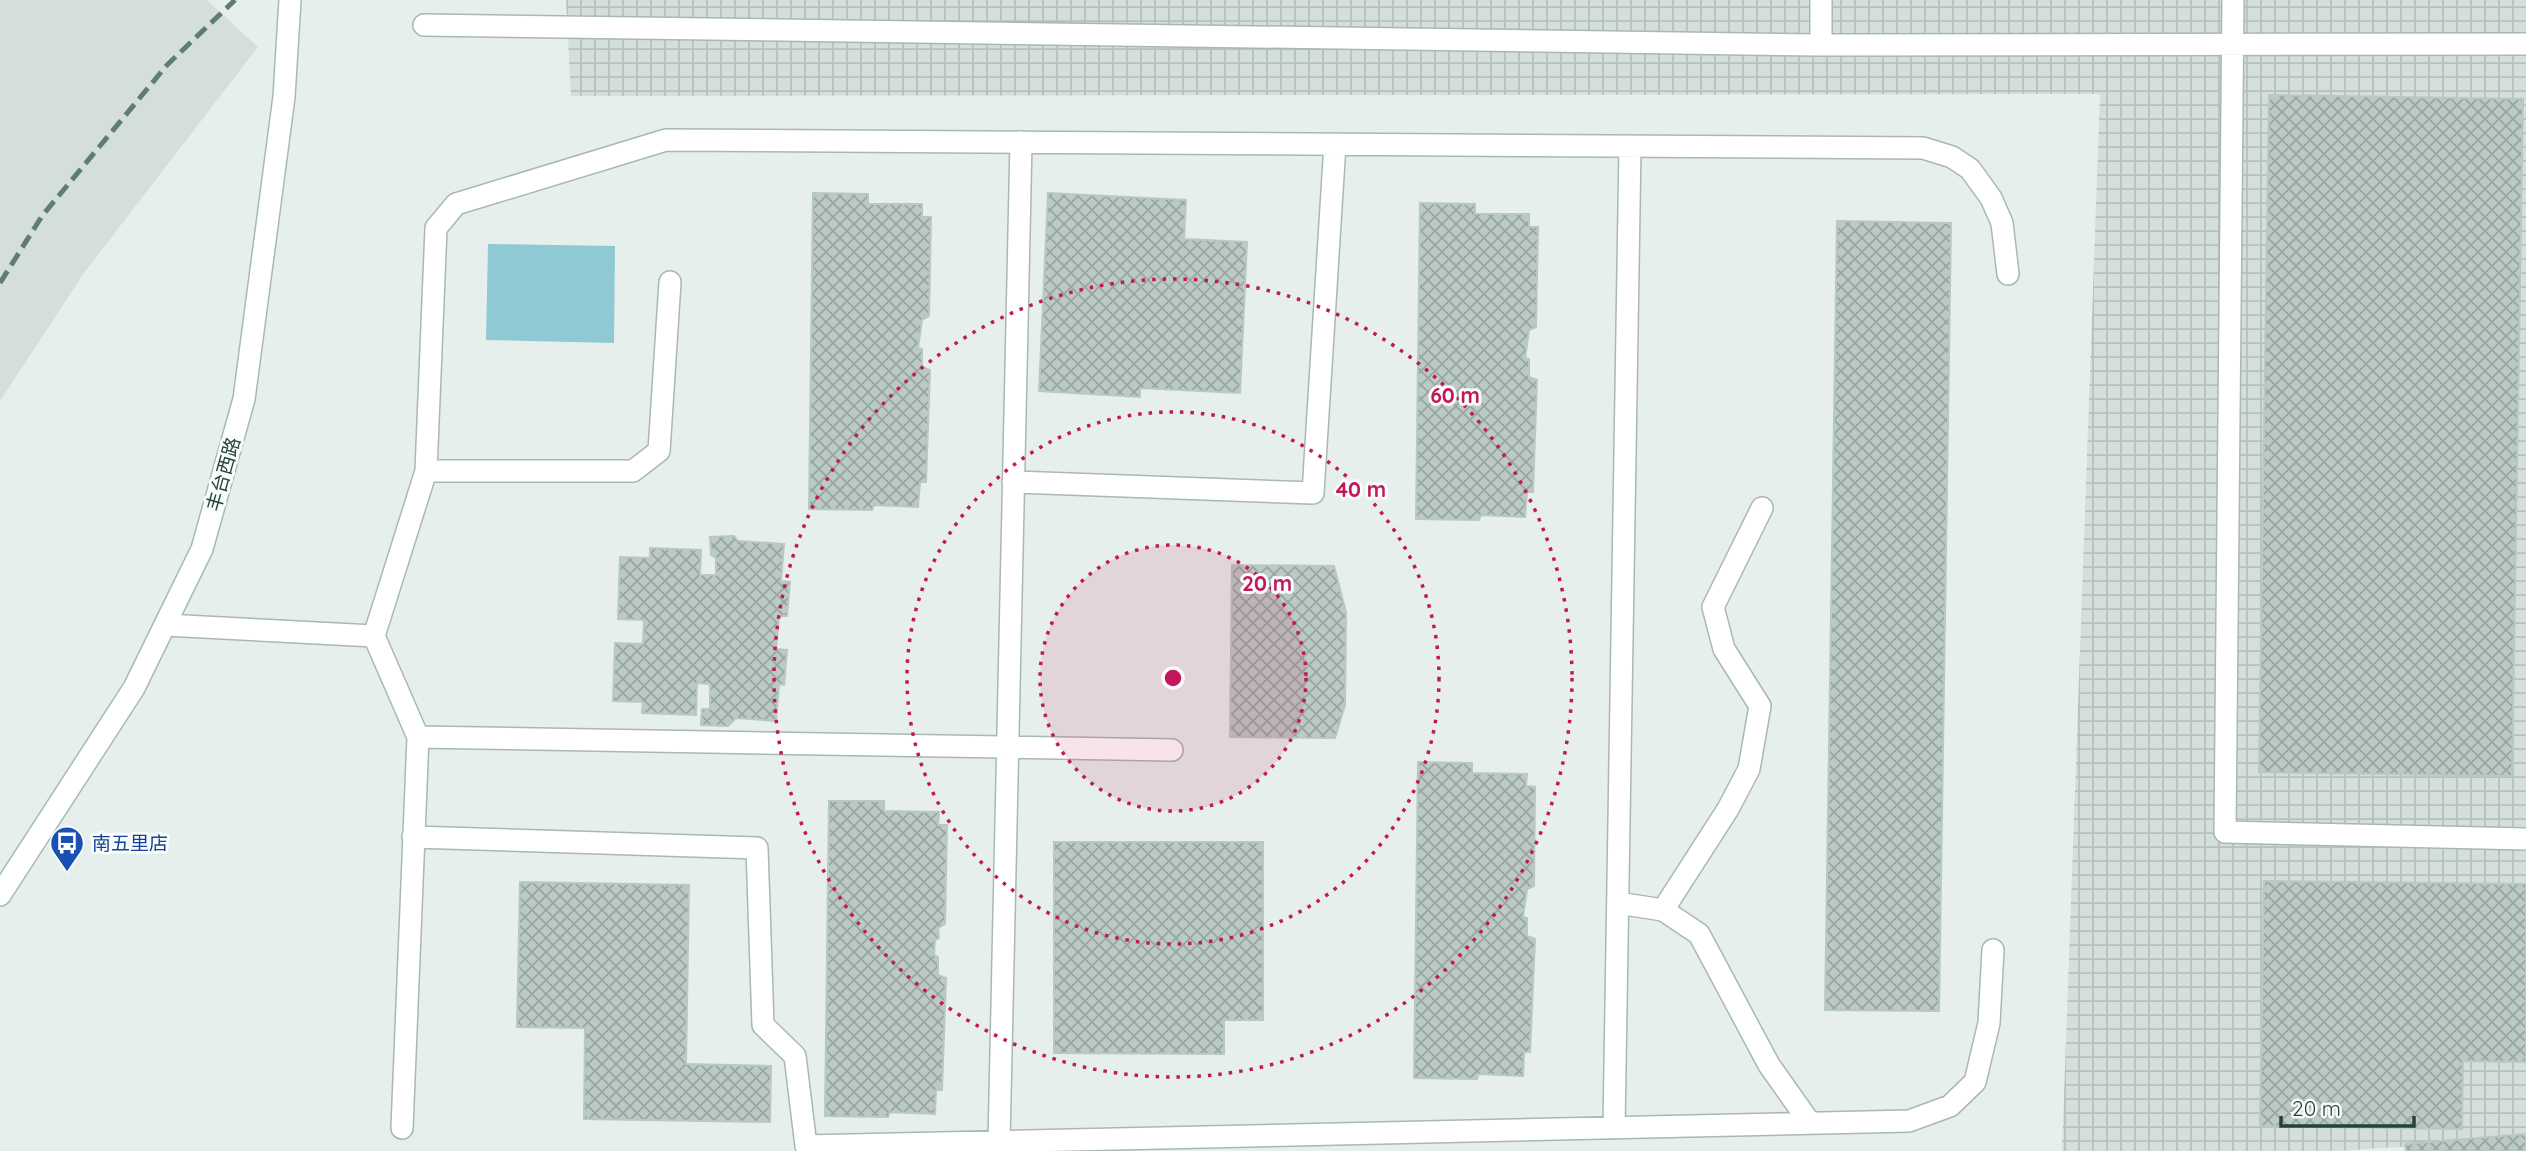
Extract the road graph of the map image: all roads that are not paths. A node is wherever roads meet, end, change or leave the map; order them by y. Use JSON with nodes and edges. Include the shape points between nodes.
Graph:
{"nodes":[{"id":1,"x":290,"y":0,"type":"edge"},
{"id":2,"x":1821,"y":0,"type":"edge"},
{"id":3,"x":2233,"y":0,"type":"edge"},
{"id":4,"x":424,"y":25,"type":"dead end"},
{"id":5,"x":2233,"y":44,"type":"junction"},
{"id":6,"x":2526,"y":44,"type":"edge"},
{"id":7,"x":1821,"y":45,"type":"junction"},
{"id":8,"x":1021,"y":142,"type":"junction"},
{"id":9,"x":1335,"y":144,"type":"junction"},
{"id":10,"x":1630,"y":146,"type":"junction"},
{"id":11,"x":2008,"y":274,"type":"dead end"},
{"id":12,"x":670,"y":282,"type":"dead end"},
{"id":13,"x":426,"y":471,"type":"junction"},
{"id":14,"x":1013,"y":482,"type":"junction"},
{"id":15,"x":1762,"y":508,"type":"dead end"},
{"id":16,"x":165,"y":625,"type":"junction"},
{"id":17,"x":374,"y":636,"type":"junction"},
{"id":18,"x":418,"y":737,"type":"junction"},
{"id":19,"x":1008,"y":747,"type":"junction"},
{"id":20,"x":1172,"y":750,"type":"dead end"},
{"id":21,"x":414,"y":837,"type":"junction"},
{"id":22,"x":2526,"y":839,"type":"edge"},
{"id":23,"x":0,"y":895,"type":"edge"},
{"id":24,"x":1618,"y":902,"type":"junction"},
{"id":25,"x":1663,"y":910,"type":"junction"},
{"id":26,"x":1993,"y":950,"type":"dead end"},
{"id":27,"x":1810,"y":1123,"type":"junction"},
{"id":28,"x":402,"y":1128,"type":"dead end"},
{"id":29,"x":1614,"y":1128,"type":"junction"},
{"id":30,"x":999,"y":1142,"type":"junction"}],
"edges":[{"from":1,"to":16,"type":"street","name":"丰台西路","via":[[284,97],[244,399],[202,549]]},
{"from":2,"to":7,"type":"street"},
{"from":3,"to":5,"type":"street"},
{"from":4,"to":7,"type":"street"},
{"from":5,"to":6,"type":"street"},
{"from":5,"to":7,"type":"street"},
{"from":5,"to":22,"type":"street","via":[[2225,832]]},
{"from":8,"to":9,"type":"street"},
{"from":8,"to":13,"type":"street","via":[[666,140],[456,204],[436,228]]},
{"from":8,"to":14,"type":"street"},
{"from":9,"to":10,"type":"street"},
{"from":9,"to":14,"type":"street","via":[[1313,493]]},
{"from":10,"to":11,"type":"street","via":[[1923,148],[1952,157],[1970,169],[2002,223]]},
{"from":10,"to":24,"type":"street"},
{"from":12,"to":13,"type":"street","via":[[659,450],[633,471]]},
{"from":13,"to":17,"type":"street"},
{"from":14,"to":19,"type":"street"},
{"from":15,"to":25,"type":"street","via":[[1713,607],[1724,649],[1760,706],[1749,769]]},
{"from":16,"to":17,"type":"street"},
{"from":16,"to":23,"type":"street","name":"丰台西路","via":[[134,688]]},
{"from":17,"to":18,"type":"street"},
{"from":18,"to":19,"type":"street"},
{"from":18,"to":21,"type":"street"},
{"from":19,"to":20,"type":"street"},
{"from":19,"to":30,"type":"street"},
{"from":21,"to":28,"type":"street"},
{"from":21,"to":30,"type":"street","via":[[757,848],[764,1025],[795,1056],[806,1146]]},
{"from":24,"to":25,"type":"street"},
{"from":24,"to":29,"type":"street"},
{"from":25,"to":27,"type":"street","via":[[1699,934],[1769,1065]]},
{"from":26,"to":27,"type":"street","via":[[1989,1023],[1975,1082],[1950,1106],[1909,1121]]},
{"from":27,"to":29,"type":"street"},
{"from":29,"to":30,"type":"street"}]}
